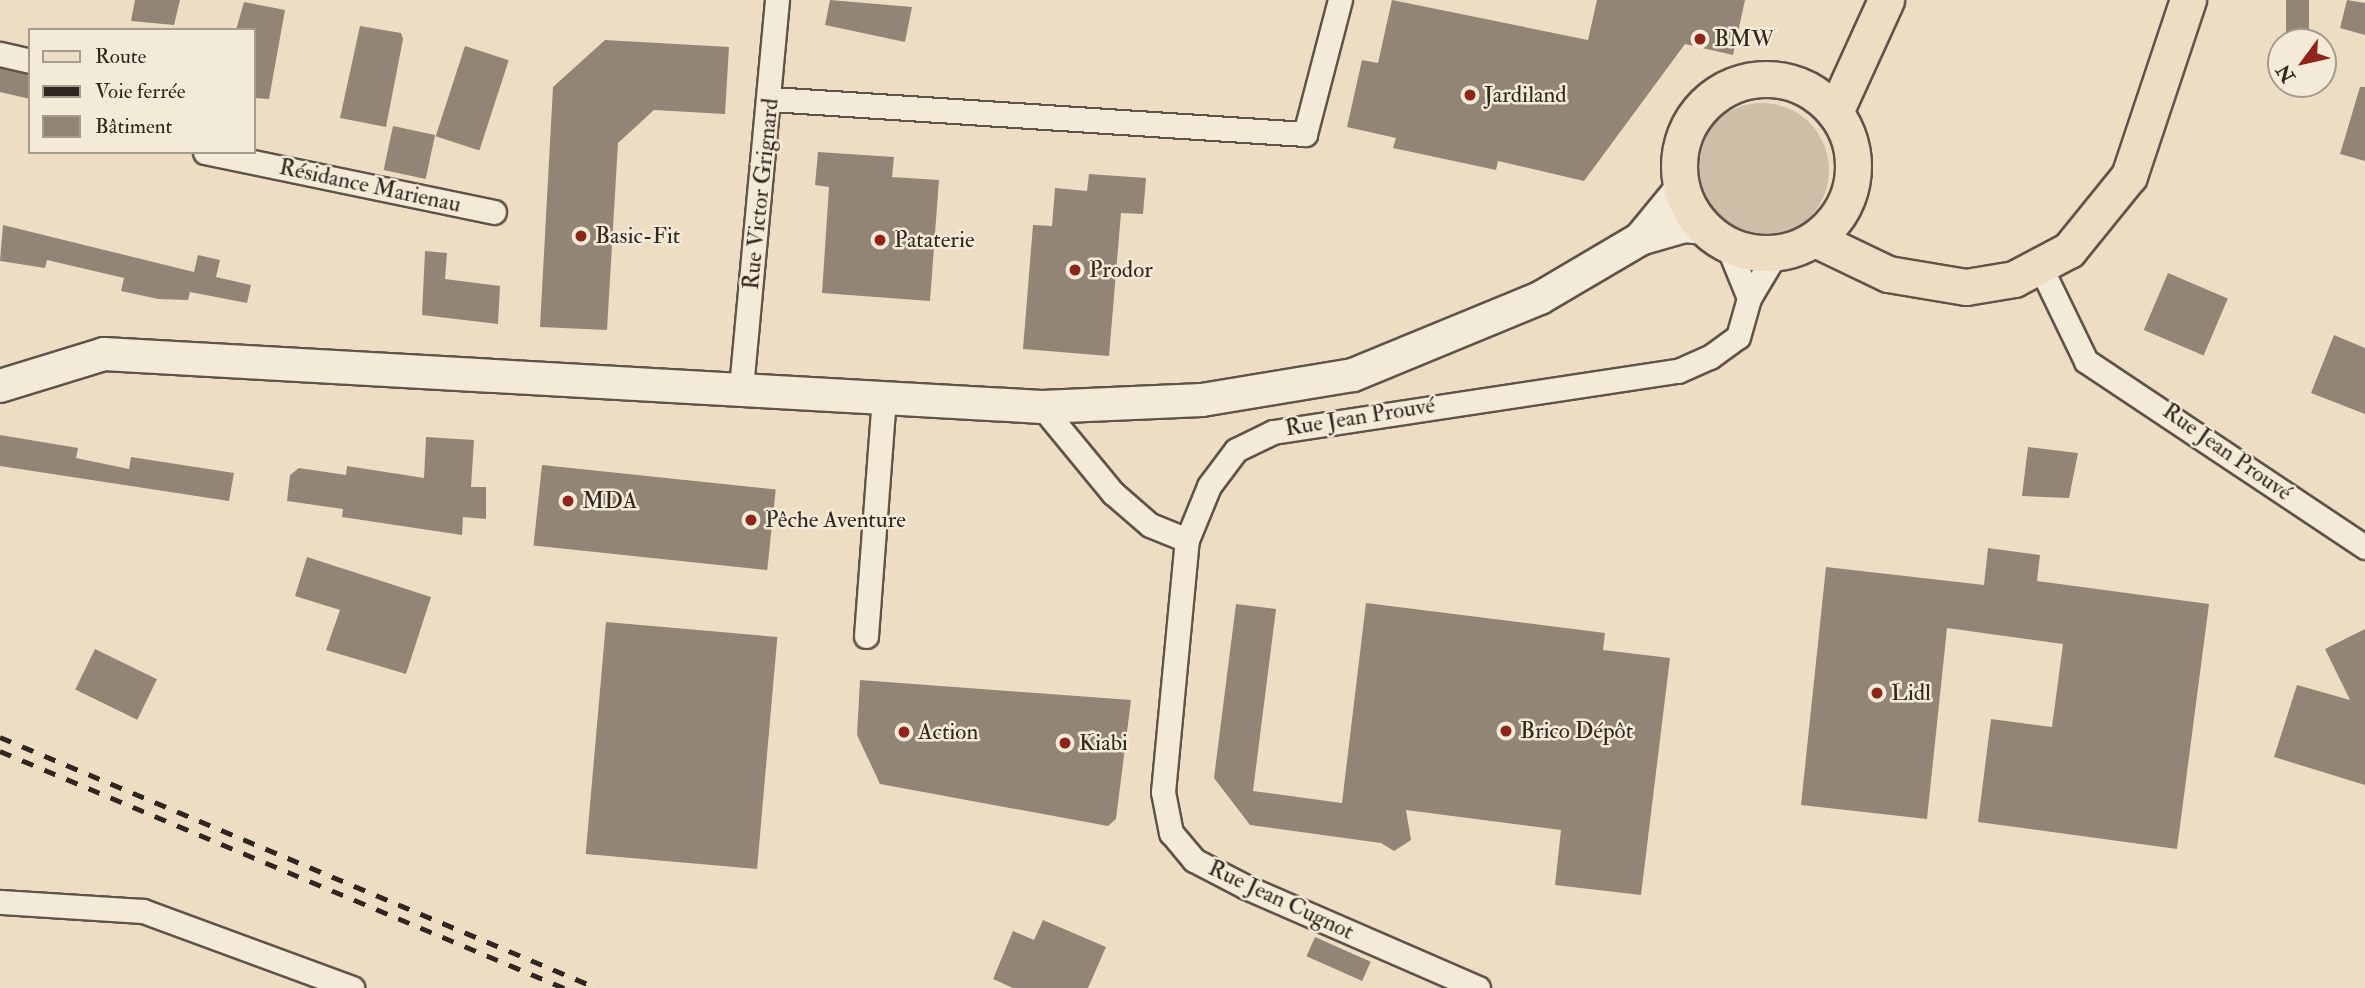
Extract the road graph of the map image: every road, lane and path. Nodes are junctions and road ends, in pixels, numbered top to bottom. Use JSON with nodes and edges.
{"nodes":[{"id":1,"x":777,"y":0,"type":"edge"},
{"id":2,"x":1340,"y":0,"type":"edge"},
{"id":3,"x":1886,"y":0,"type":"edge"},
{"id":4,"x":2188,"y":0,"type":"edge"},
{"id":5,"x":1869,"y":36,"type":"junction"},
{"id":6,"x":0,"y":54,"type":"edge"},
{"id":7,"x":28,"y":61,"type":"edge"},
{"id":8,"x":1801,"y":86,"type":"junction"},
{"id":9,"x":771,"y":99,"type":"junction"},
{"id":10,"x":1835,"y":112,"type":"junction"},
{"id":11,"x":215,"y":154,"type":"edge"},
{"id":12,"x":1682,"y":188,"type":"junction"},
{"id":13,"x":1844,"y":205,"type":"junction"},
{"id":14,"x":494,"y":212,"type":"dead end"},
{"id":15,"x":1716,"y":236,"type":"junction"},
{"id":16,"x":1815,"y":239,"type":"junction"},
{"id":17,"x":1640,"y":240,"type":"junction"},
{"id":18,"x":1776,"y":253,"type":"junction"},
{"id":19,"x":1870,"y":261,"type":"junction"},
{"id":20,"x":2041,"y":268,"type":"junction"},
{"id":21,"x":1749,"y":298,"type":"junction"},
{"id":22,"x":0,"y":386,"type":"edge"},
{"id":23,"x":741,"y":388,"type":"junction"},
{"id":24,"x":884,"y":397,"type":"junction"},
{"id":25,"x":1042,"y":407,"type":"junction"},
{"id":26,"x":1187,"y":540,"type":"junction"},
{"id":27,"x":2365,"y":547,"type":"edge"},
{"id":28,"x":866,"y":636,"type":"dead end"},
{"id":29,"x":0,"y":902,"type":"edge"},
{"id":30,"x":352,"y":988,"type":"edge"},
{"id":31,"x":1478,"y":988,"type":"edge"}],
"edges":[{"from":1,"to":9,"type":"street","name":"Rue Victor Grignard"},
{"from":2,"to":9,"type":"street"},
{"from":3,"to":5,"type":"main road"},
{"from":4,"to":20,"type":"main road"},
{"from":5,"to":8,"type":"main road"},
{"from":5,"to":10,"type":"main road"},
{"from":6,"to":7,"type":"street"},
{"from":8,"to":10,"type":"main road"},
{"from":8,"to":12,"type":"main road"},
{"from":9,"to":23,"type":"street","name":"Rue Victor Grignard"},
{"from":10,"to":13,"type":"main road"},
{"from":11,"to":14,"type":"street","name":"Résidance Marienau"},
{"from":12,"to":15,"type":"main road"},
{"from":12,"to":17,"type":"main road"},
{"from":13,"to":16,"type":"main road"},
{"from":13,"to":19,"type":"main road"},
{"from":15,"to":17,"type":"main road"},
{"from":15,"to":18,"type":"main road"},
{"from":15,"to":21,"type":"street"},
{"from":16,"to":18,"type":"main road"},
{"from":16,"to":19,"type":"main road"},
{"from":17,"to":25,"type":"main road"},
{"from":18,"to":21,"type":"street"},
{"from":19,"to":20,"type":"main road"},
{"from":20,"to":27,"type":"street","name":"Rue Jean Prouvé"},
{"from":21,"to":26,"type":"street","name":"Rue Jean Prouvé"},
{"from":22,"to":23,"type":"main road"},
{"from":23,"to":24,"type":"main road"},
{"from":24,"to":25,"type":"main road"},
{"from":24,"to":28,"type":"street"},
{"from":25,"to":26,"type":"street"},
{"from":26,"to":31,"type":"street","name":"Rue Jean Cugnot"},
{"from":29,"to":30,"type":"street"}]}
